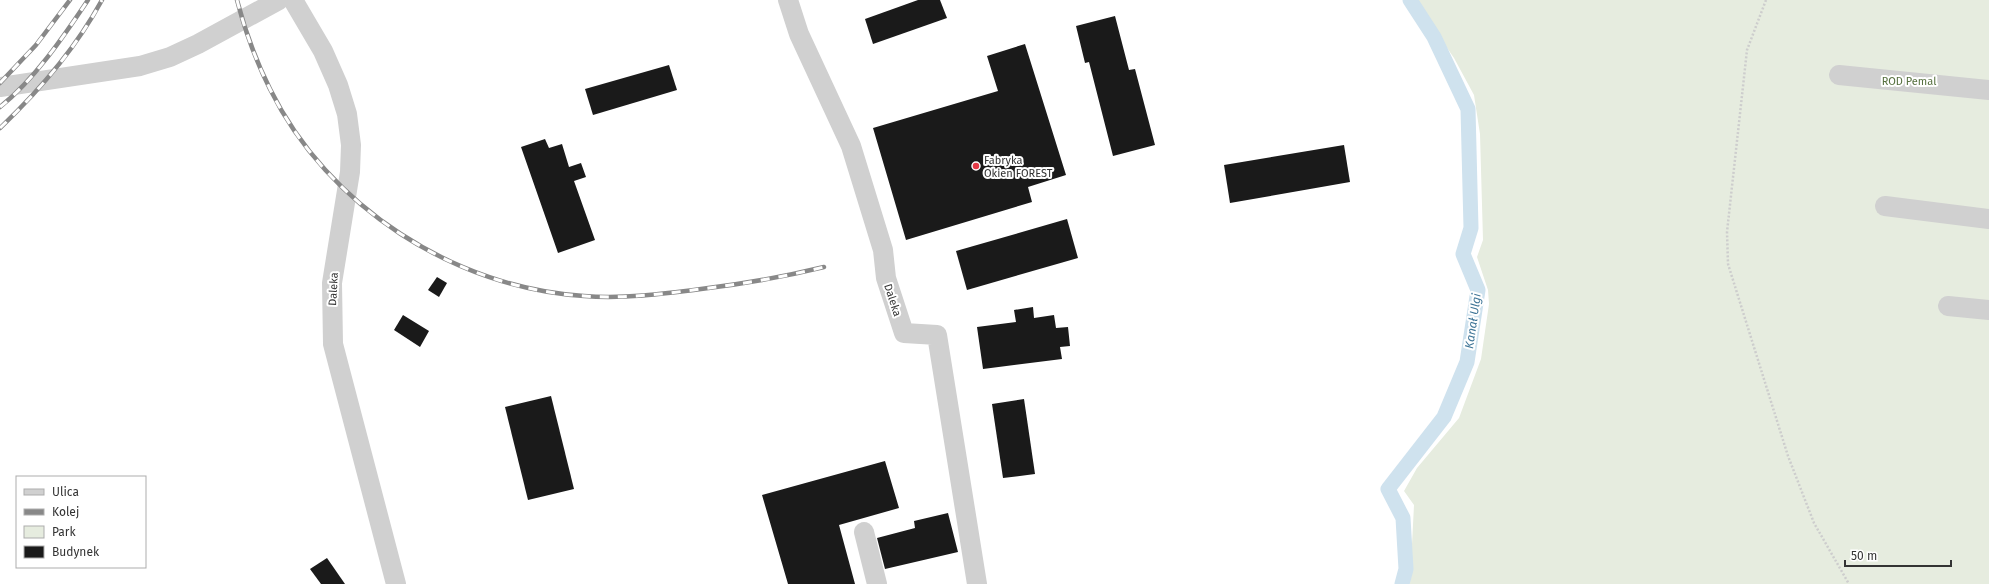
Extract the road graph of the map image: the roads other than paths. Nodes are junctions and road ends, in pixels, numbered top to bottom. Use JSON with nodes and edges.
{"nodes":[{"id":1,"x":279,"y":0,"type":"edge"},
{"id":2,"x":293,"y":0,"type":"edge"},
{"id":3,"x":788,"y":0,"type":"edge"},
{"id":4,"x":1839,"y":75,"type":"dead end"},
{"id":5,"x":0,"y":87,"type":"edge"},
{"id":6,"x":1989,"y":90,"type":"edge"},
{"id":7,"x":1885,"y":206,"type":"dead end"},
{"id":8,"x":1989,"y":219,"type":"edge"},
{"id":9,"x":1948,"y":306,"type":"dead end"},
{"id":10,"x":1989,"y":310,"type":"edge"},
{"id":11,"x":864,"y":532,"type":"dead end"},
{"id":12,"x":396,"y":584,"type":"edge"},
{"id":13,"x":877,"y":584,"type":"edge"},
{"id":14,"x":977,"y":584,"type":"edge"}],
"edges":[{"from":1,"to":5,"type":"street"},
{"from":2,"to":12,"type":"street","name":"Daleka"},
{"from":3,"to":14,"type":"street","name":"Daleka"},
{"from":4,"to":6,"type":"street"},
{"from":7,"to":8,"type":"street"},
{"from":9,"to":10,"type":"street"},
{"from":11,"to":13,"type":"street"}]}
